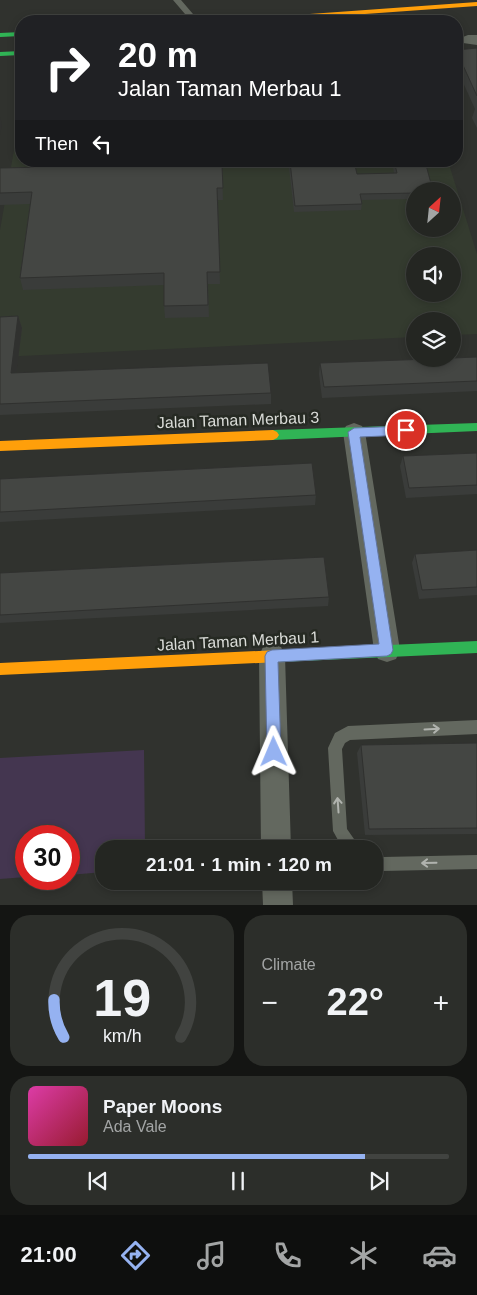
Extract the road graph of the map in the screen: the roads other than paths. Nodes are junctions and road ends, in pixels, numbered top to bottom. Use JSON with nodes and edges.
{"nodes":[{"id":1,"x":177,"y":0,"type":"edge"},
{"id":2,"x":477,"y":4,"type":"edge"},
{"id":3,"x":190,"y":15,"type":"edge"},
{"id":4,"x":323,"y":15,"type":"edge"},
{"id":5,"x":15,"y":34,"type":"edge"},
{"id":6,"x":0,"y":35,"type":"edge"},
{"id":7,"x":15,"y":53,"type":"edge"},
{"id":8,"x":0,"y":54,"type":"edge"},
{"id":9,"x":477,"y":427,"type":"edge"},
{"id":10,"x":354,"y":432,"type":"junction"},
{"id":11,"x":0,"y":446,"type":"edge"},
{"id":12,"x":477,"y":647,"type":"edge"},
{"id":13,"x":387,"y":650,"type":"junction"},
{"id":14,"x":272,"y":656,"type":"junction"},
{"id":15,"x":0,"y":669,"type":"edge"},
{"id":16,"x":477,"y":727,"type":"edge"},
{"id":17,"x":276,"y":840,"type":"edge"},
{"id":18,"x":346,"y":840,"type":"edge"},
{"id":19,"x":477,"y":862,"type":"edge"},
{"id":20,"x":383,"y":864,"type":"edge"},
{"id":21,"x":277,"y":890,"type":"edge"},
{"id":22,"x":278,"y":905,"type":"edge"}],
"edges":[{"from":1,"to":3,"type":"lane"},
{"from":2,"to":4,"type":"street"},
{"from":5,"to":6,"type":"street"},
{"from":7,"to":8,"type":"street"},
{"from":9,"to":10,"type":"street","name":"Jalan Taman Merbau 3"},
{"from":10,"to":11,"type":"street","name":"Jalan Taman Merbau 3"},
{"from":10,"to":13,"type":"street"},
{"from":12,"to":13,"type":"street","name":"Jalan Taman Merbau 1"},
{"from":13,"to":14,"type":"street","name":"Jalan Taman Merbau 1"},
{"from":14,"to":15,"type":"street","name":"Jalan Taman Merbau 1"},
{"from":14,"to":17,"type":"street"},
{"from":18,"to":16,"type":"lane","one_way":true},
{"from":19,"to":20,"type":"lane","one_way":true},
{"from":21,"to":22,"type":"street"}]}
